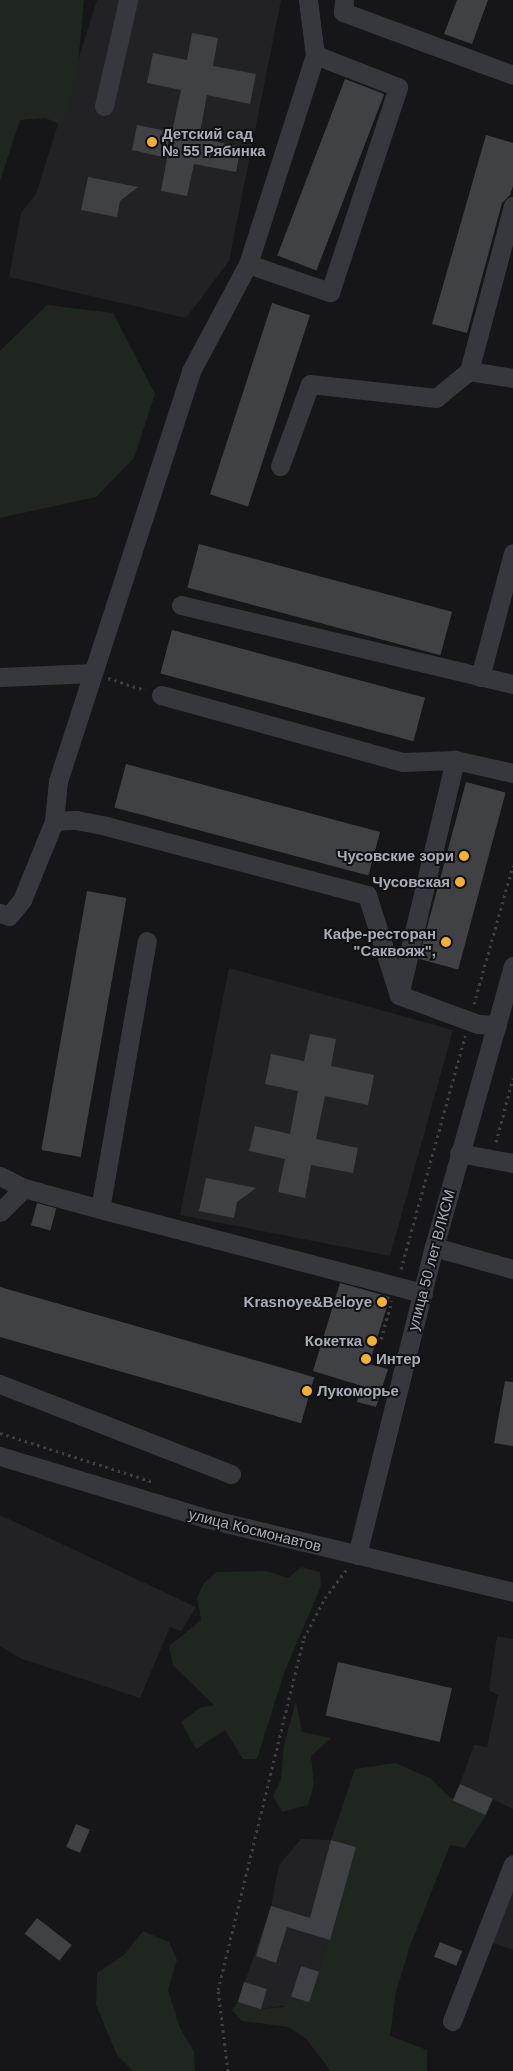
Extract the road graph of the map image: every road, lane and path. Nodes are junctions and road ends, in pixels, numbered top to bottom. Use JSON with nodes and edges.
{"nodes":[{"id":1,"x":128,"y":0,"type":"edge"},
{"id":2,"x":308,"y":0,"type":"edge"},
{"id":3,"x":344,"y":0,"type":"edge"},
{"id":4,"x":315,"y":55,"type":"junction"},
{"id":5,"x":513,"y":75,"type":"edge"},
{"id":6,"x":104,"y":106,"type":"dead end"},
{"id":7,"x":513,"y":206,"type":"edge"},
{"id":8,"x":248,"y":264,"type":"junction"},
{"id":9,"x":469,"y":371,"type":"junction"},
{"id":10,"x":513,"y":378,"type":"edge"},
{"id":11,"x":280,"y":466,"type":"dead end"},
{"id":12,"x":513,"y":553,"type":"edge"},
{"id":13,"x":181,"y":605,"type":"dead end"},
{"id":14,"x":93,"y":673,"type":"junction"},
{"id":15,"x":0,"y":677,"type":"edge"},
{"id":16,"x":480,"y":677,"type":"junction"},
{"id":17,"x":513,"y":684,"type":"edge"},
{"id":18,"x":161,"y":696,"type":"joint"},
{"id":19,"x":454,"y":760,"type":"junction"},
{"id":20,"x":513,"y":773,"type":"edge"},
{"id":21,"x":54,"y":821,"type":"junction"},
{"id":22,"x":513,"y":865,"type":"edge"},
{"id":23,"x":0,"y":913,"type":"edge"},
{"id":24,"x":146,"y":941,"type":"dead end"},
{"id":25,"x":513,"y":966,"type":"edge"},
{"id":26,"x":399,"y":995,"type":"junction"},
{"id":27,"x":470,"y":1021,"type":"junction"},
{"id":28,"x":497,"y":1025,"type":"junction"},
{"id":29,"x":513,"y":1078,"type":"edge"},
{"id":30,"x":460,"y":1153,"type":"junction"},
{"id":31,"x":492,"y":1160,"type":"junction"},
{"id":32,"x":513,"y":1163,"type":"edge"},
{"id":33,"x":0,"y":1176,"type":"edge"},
{"id":34,"x":24,"y":1188,"type":"junction"},
{"id":35,"x":100,"y":1209,"type":"junction"},
{"id":36,"x":0,"y":1212,"type":"edge"},
{"id":37,"x":434,"y":1246,"type":"junction"},
{"id":38,"x":513,"y":1269,"type":"edge"},
{"id":39,"x":396,"y":1286,"type":"junction"},
{"id":40,"x":423,"y":1293,"type":"junction"},
{"id":41,"x":381,"y":1339,"type":"dead end"},
{"id":42,"x":0,"y":1384,"type":"edge"},
{"id":43,"x":0,"y":1433,"type":"edge"},
{"id":44,"x":0,"y":1456,"type":"edge"},
{"id":45,"x":231,"y":1474,"type":"dead end"},
{"id":46,"x":157,"y":1482,"type":"dead end"},
{"id":47,"x":357,"y":1555,"type":"junction"},
{"id":48,"x":513,"y":1592,"type":"edge"},
{"id":49,"x":513,"y":1864,"type":"edge"},
{"id":50,"x":452,"y":2021,"type":"dead end"},
{"id":51,"x":228,"y":2071,"type":"edge"}],
"edges":[{"from":1,"to":6,"type":"street"},
{"from":2,"to":4,"type":"street"},
{"from":3,"to":5,"type":"street"},
{"from":4,"to":8,"type":"street"},
{"from":4,"to":8,"type":"street"},
{"from":7,"to":9,"type":"street"},
{"from":8,"to":14,"type":"street"},
{"from":9,"to":10,"type":"street"},
{"from":9,"to":11,"type":"street"},
{"from":12,"to":16,"type":"street"},
{"from":13,"to":16,"type":"street"},
{"from":14,"to":15,"type":"street"},
{"from":14,"to":18,"type":"path"},
{"from":14,"to":21,"type":"street"},
{"from":16,"to":17,"type":"street"},
{"from":18,"to":19,"type":"street"},
{"from":19,"to":20,"type":"street"},
{"from":19,"to":26,"type":"street"},
{"from":21,"to":23,"type":"street"},
{"from":21,"to":26,"type":"street"},
{"from":22,"to":27,"type":"path"},
{"from":24,"to":35,"type":"street"},
{"from":25,"to":28,"type":"street","name":"улица 50 лет ВЛКСМ"},
{"from":26,"to":27,"type":"street"},
{"from":27,"to":28,"type":"street"},
{"from":27,"to":39,"type":"path"},
{"from":28,"to":30,"type":"street","name":"улица 50 лет ВЛКСМ"},
{"from":29,"to":31,"type":"path"},
{"from":30,"to":31,"type":"street"},
{"from":30,"to":37,"type":"street","name":"улица 50 лет ВЛКСМ"},
{"from":31,"to":32,"type":"street"},
{"from":33,"to":34,"type":"street"},
{"from":34,"to":35,"type":"street"},
{"from":34,"to":36,"type":"street"},
{"from":35,"to":39,"type":"street"},
{"from":37,"to":38,"type":"street"},
{"from":37,"to":40,"type":"street","name":"улица 50 лет ВЛКСМ"},
{"from":39,"to":40,"type":"street"},
{"from":39,"to":41,"type":"path"},
{"from":40,"to":47,"type":"street","name":"улица 50 лет ВЛКСМ"},
{"from":42,"to":45,"type":"street"},
{"from":43,"to":46,"type":"path"},
{"from":44,"to":47,"type":"street","name":"улица Космонавтов"},
{"from":47,"to":48,"type":"street","name":"улица Космонавтов"},
{"from":47,"to":51,"type":"path"},
{"from":49,"to":50,"type":"street"}]}
